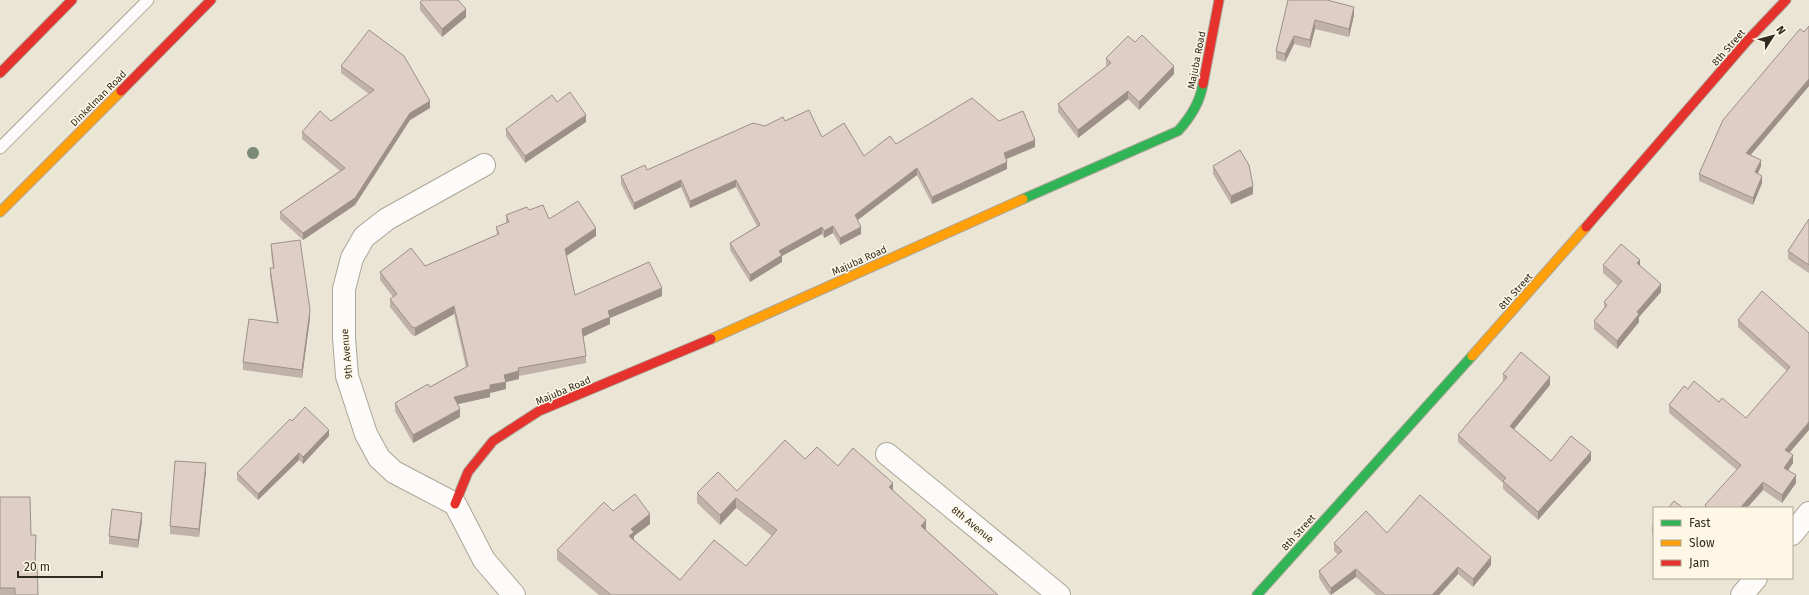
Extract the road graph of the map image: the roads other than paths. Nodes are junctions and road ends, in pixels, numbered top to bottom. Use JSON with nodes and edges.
{"nodes":[{"id":1,"x":72,"y":0,"type":"edge"},
{"id":2,"x":148,"y":0,"type":"edge"},
{"id":3,"x":211,"y":0,"type":"edge"},
{"id":4,"x":1219,"y":0,"type":"edge"},
{"id":5,"x":1786,"y":0,"type":"edge"},
{"id":6,"x":0,"y":73,"type":"edge"},
{"id":7,"x":0,"y":148,"type":"edge"},
{"id":8,"x":484,"y":166,"type":"dead end"},
{"id":9,"x":0,"y":212,"type":"edge"},
{"id":10,"x":887,"y":454,"type":"dead end"},
{"id":11,"x":455,"y":504,"type":"junction"},
{"id":12,"x":1809,"y":513,"type":"edge"},
{"id":13,"x":1793,"y":533,"type":"edge"},
{"id":14,"x":1755,"y":579,"type":"edge"},
{"id":15,"x":514,"y":595,"type":"edge"},
{"id":16,"x":1059,"y":595,"type":"edge"},
{"id":17,"x":1257,"y":595,"type":"edge"},
{"id":18,"x":1742,"y":595,"type":"edge"}],
"edges":[{"from":1,"to":6,"type":"street"},
{"from":2,"to":7,"type":"lane"},
{"from":3,"to":9,"type":"street","name":"Dinkelman Road"},
{"from":4,"to":11,"type":"street","name":"Majuba Road"},
{"from":5,"to":17,"type":"street","name":"8th Street"},
{"from":8,"to":11,"type":"street","name":"9th Avenue"},
{"from":10,"to":16,"type":"street","name":"8th Avenue"},
{"from":11,"to":15,"type":"street"},
{"from":12,"to":13,"type":"street"},
{"from":14,"to":18,"type":"street"}]}
